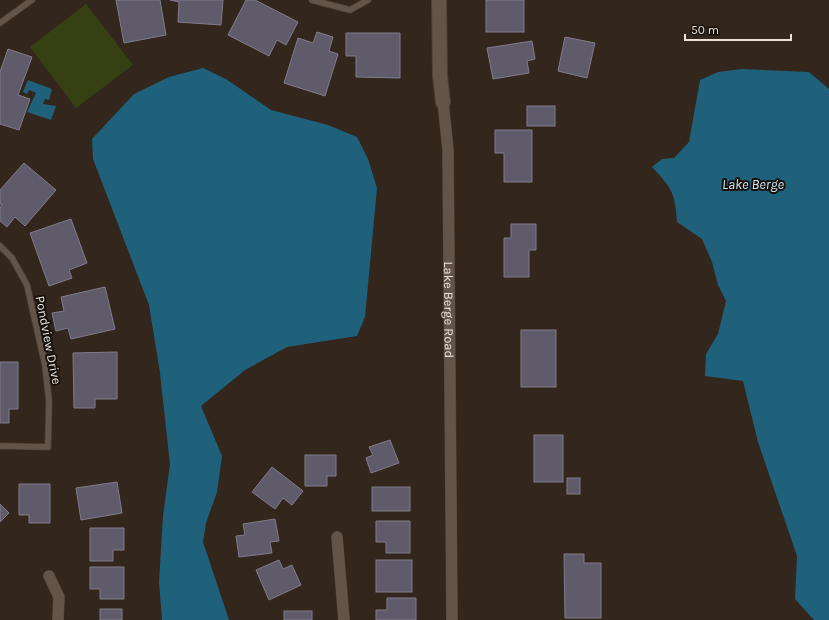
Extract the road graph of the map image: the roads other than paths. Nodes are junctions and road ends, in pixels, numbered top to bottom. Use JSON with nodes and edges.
{"nodes":[{"id":1,"x":32,"y":0,"type":"edge"},
{"id":2,"x":312,"y":0,"type":"edge"},
{"id":3,"x":368,"y":0,"type":"edge"},
{"id":4,"x":439,"y":0,"type":"edge"},
{"id":5,"x":0,"y":23,"type":"edge"},
{"id":6,"x":443,"y":102,"type":"joint"},
{"id":7,"x":0,"y":246,"type":"edge"},
{"id":8,"x":0,"y":446,"type":"edge"},
{"id":9,"x":337,"y":537,"type":"dead end"},
{"id":10,"x":49,"y":576,"type":"dead end"},
{"id":11,"x":58,"y":620,"type":"edge"},
{"id":12,"x":344,"y":620,"type":"edge"},
{"id":13,"x":452,"y":620,"type":"edge"}],
"edges":[{"from":1,"to":5,"type":"lane"},
{"from":2,"to":3,"type":"lane"},
{"from":4,"to":6,"type":"street","name":"Lake Berge Road"},
{"from":6,"to":13,"type":"street","name":"Lake Berge Road"},
{"from":7,"to":8,"type":"lane","name":"Pondview Drive"},
{"from":9,"to":12,"type":"street"},
{"from":10,"to":11,"type":"street"}]}
